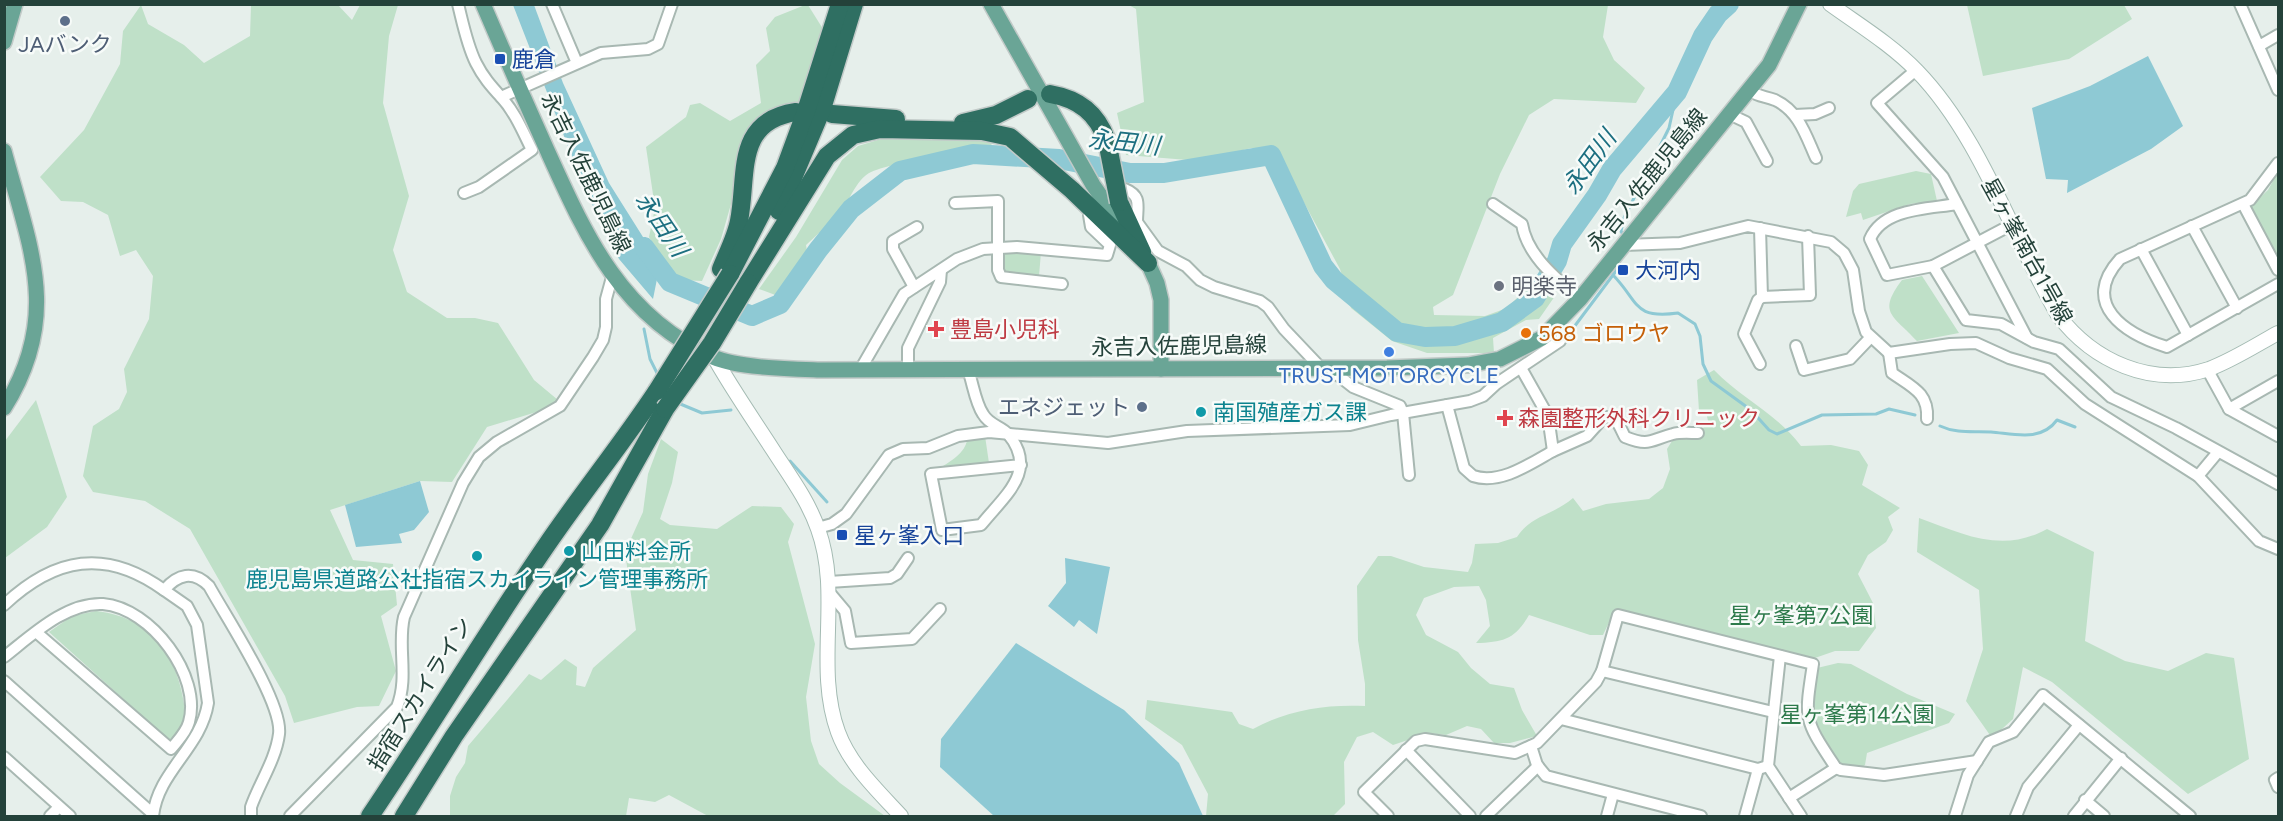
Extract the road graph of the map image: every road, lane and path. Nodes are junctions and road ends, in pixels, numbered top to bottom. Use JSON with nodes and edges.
{"nodes":[{"id":1,"x":15,"y":4,"type":"edge"},
{"id":2,"x":458,"y":4,"type":"edge"},
{"id":3,"x":483,"y":4,"type":"edge"},
{"id":4,"x":552,"y":4,"type":"edge"},
{"id":5,"x":672,"y":4,"type":"edge"},
{"id":6,"x":840,"y":4,"type":"edge"},
{"id":7,"x":854,"y":4,"type":"edge"},
{"id":8,"x":991,"y":4,"type":"edge"},
{"id":9,"x":1799,"y":4,"type":"edge"},
{"id":10,"x":1830,"y":4,"type":"edge"},
{"id":11,"x":2240,"y":4,"type":"edge"},
{"id":12,"x":2278,"y":36,"type":"edge"},
{"id":13,"x":4,"y":42,"type":"edge"},
{"id":14,"x":2259,"y":46,"type":"junction"},
{"id":15,"x":577,"y":63,"type":"junction"},
{"id":16,"x":1916,"y":70,"type":"junction"},
{"id":17,"x":524,"y":86,"type":"junction"},
{"id":18,"x":1749,"y":90,"type":"junction"},
{"id":19,"x":2278,"y":90,"type":"edge"},
{"id":20,"x":1050,"y":94,"type":"dead end"},
{"id":21,"x":501,"y":97,"type":"junction"},
{"id":22,"x":1028,"y":99,"type":"dead end"},
{"id":23,"x":1829,"y":108,"type":"dead end"},
{"id":24,"x":796,"y":112,"type":"dead end"},
{"id":25,"x":832,"y":114,"type":"dead end"},
{"id":26,"x":1729,"y":114,"type":"junction"},
{"id":27,"x":1795,"y":115,"type":"junction"},
{"id":28,"x":1816,"y":158,"type":"dead end"},
{"id":29,"x":1767,"y":160,"type":"dead end"},
{"id":30,"x":6,"y":163,"type":"edge"},
{"id":31,"x":2278,"y":163,"type":"edge"},
{"id":32,"x":465,"y":194,"type":"dead end"},
{"id":33,"x":1122,"y":195,"type":"junction"},
{"id":34,"x":955,"y":203,"type":"dead end"},
{"id":35,"x":1493,"y":204,"type":"dead end"},
{"id":36,"x":1957,"y":204,"type":"junction"},
{"id":37,"x":2243,"y":204,"type":"junction"},
{"id":38,"x":1089,"y":215,"type":"dead end"},
{"id":39,"x":2011,"y":225,"type":"junction"},
{"id":40,"x":2192,"y":226,"type":"junction"},
{"id":41,"x":917,"y":227,"type":"dead end"},
{"id":42,"x":1760,"y":228,"type":"junction"},
{"id":43,"x":1808,"y":236,"type":"junction"},
{"id":44,"x":1977,"y":242,"type":"junction"},
{"id":45,"x":1624,"y":245,"type":"junction"},
{"id":46,"x":998,"y":248,"type":"junction"},
{"id":47,"x":2140,"y":249,"type":"junction"},
{"id":48,"x":1148,"y":263,"type":"junction"},
{"id":49,"x":1933,"y":266,"type":"junction"},
{"id":50,"x":941,"y":270,"type":"junction"},
{"id":51,"x":2278,"y":270,"type":"edge"},
{"id":52,"x":735,"y":276,"type":"junction"},
{"id":53,"x":612,"y":277,"type":"junction"},
{"id":54,"x":1062,"y":284,"type":"dead end"},
{"id":55,"x":2278,"y":285,"type":"edge"},
{"id":56,"x":914,"y":286,"type":"junction"},
{"id":57,"x":1762,"y":297,"type":"junction"},
{"id":58,"x":1580,"y":299,"type":"junction"},
{"id":59,"x":2236,"y":308,"type":"junction"},
{"id":60,"x":1558,"y":323,"type":"junction"},
{"id":61,"x":2278,"y":333,"type":"edge"},
{"id":62,"x":2188,"y":335,"type":"junction"},
{"id":63,"x":1870,"y":338,"type":"junction"},
{"id":64,"x":2027,"y":338,"type":"junction"},
{"id":65,"x":1796,"y":346,"type":"dead end"},
{"id":66,"x":1889,"y":353,"type":"junction"},
{"id":67,"x":714,"y":357,"type":"junction"},
{"id":68,"x":1760,"y":364,"type":"dead end"},
{"id":69,"x":1320,"y":367,"type":"junction"},
{"id":70,"x":1521,"y":368,"type":"junction"},
{"id":71,"x":1161,"y":369,"type":"junction"},
{"id":72,"x":2207,"y":369,"type":"junction"},
{"id":73,"x":860,"y":370,"type":"junction"},
{"id":74,"x":908,"y":370,"type":"junction"},
{"id":75,"x":968,"y":370,"type":"junction"},
{"id":76,"x":2278,"y":381,"type":"edge"},
{"id":77,"x":1448,"y":405,"type":"junction"},
{"id":78,"x":4,"y":408,"type":"edge"},
{"id":79,"x":2229,"y":409,"type":"junction"},
{"id":80,"x":1403,"y":413,"type":"junction"},
{"id":81,"x":1927,"y":419,"type":"dead end"},
{"id":82,"x":1006,"y":432,"type":"junction"},
{"id":83,"x":1698,"y":433,"type":"dead end"},
{"id":84,"x":2278,"y":436,"type":"edge"},
{"id":85,"x":634,"y":443,"type":"junction"},
{"id":86,"x":1552,"y":451,"type":"junction"},
{"id":87,"x":2217,"y":452,"type":"junction"},
{"id":88,"x":1021,"y":465,"type":"junction"},
{"id":89,"x":1409,"y":475,"type":"dead end"},
{"id":90,"x":2198,"y":476,"type":"junction"},
{"id":91,"x":2278,"y":484,"type":"edge"},
{"id":92,"x":818,"y":528,"type":"junction"},
{"id":93,"x":2278,"y":549,"type":"edge"},
{"id":94,"x":908,"y":558,"type":"dead end"},
{"id":95,"x":829,"y":587,"type":"junction"},
{"id":96,"x":164,"y":590,"type":"junction"},
{"id":97,"x":4,"y":606,"type":"edge"},
{"id":98,"x":940,"y":609,"type":"dead end"},
{"id":99,"x":36,"y":632,"type":"junction"},
{"id":100,"x":1780,"y":656,"type":"junction"},
{"id":101,"x":4,"y":657,"type":"edge"},
{"id":102,"x":1602,"y":671,"type":"junction"},
{"id":103,"x":4,"y":681,"type":"edge"},
{"id":104,"x":1773,"y":712,"type":"junction"},
{"id":105,"x":1561,"y":719,"type":"junction"},
{"id":106,"x":2079,"y":725,"type":"junction"},
{"id":107,"x":1532,"y":746,"type":"junction"},
{"id":108,"x":1406,"y":750,"type":"junction"},
{"id":109,"x":4,"y":757,"type":"edge"},
{"id":110,"x":2121,"y":758,"type":"junction"},
{"id":111,"x":1977,"y":761,"type":"junction"},
{"id":112,"x":1538,"y":766,"type":"junction"},
{"id":113,"x":1763,"y":768,"type":"junction"},
{"id":114,"x":1836,"y":768,"type":"junction"},
{"id":115,"x":2278,"y":778,"type":"edge"},
{"id":116,"x":2278,"y":787,"type":"edge"},
{"id":117,"x":1613,"y":794,"type":"junction"},
{"id":118,"x":1789,"y":798,"type":"junction"},
{"id":119,"x":2085,"y":800,"type":"junction"},
{"id":120,"x":59,"y":807,"type":"junction"},
{"id":121,"x":153,"y":815,"type":"edge"},
{"id":122,"x":50,"y":816,"type":"edge"},
{"id":123,"x":70,"y":816,"type":"edge"},
{"id":124,"x":251,"y":816,"type":"edge"},
{"id":125,"x":290,"y":816,"type":"edge"},
{"id":126,"x":370,"y":816,"type":"edge"},
{"id":127,"x":404,"y":816,"type":"edge"},
{"id":128,"x":901,"y":816,"type":"edge"},
{"id":129,"x":1388,"y":816,"type":"edge"},
{"id":130,"x":1470,"y":816,"type":"edge"},
{"id":131,"x":1486,"y":816,"type":"edge"},
{"id":132,"x":1607,"y":816,"type":"edge"},
{"id":133,"x":1701,"y":816,"type":"edge"},
{"id":134,"x":1745,"y":816,"type":"edge"},
{"id":135,"x":1801,"y":816,"type":"edge"},
{"id":136,"x":1955,"y":816,"type":"edge"},
{"id":137,"x":2016,"y":816,"type":"edge"},
{"id":138,"x":2074,"y":816,"type":"edge"},
{"id":139,"x":2104,"y":816,"type":"edge"},
{"id":140,"x":2190,"y":816,"type":"edge"}],
"edges":[{"from":1,"to":13,"type":"main road"},
{"from":2,"to":21,"type":"street"},
{"from":3,"to":17,"type":"main road","name":"永吉入佐鹿児島線"},
{"from":4,"to":15,"type":"street"},
{"from":5,"to":15,"type":"street"},
{"from":6,"to":52,"type":"highway"},
{"from":7,"to":52,"type":"highway"},
{"from":8,"to":48,"type":"main road"},
{"from":9,"to":18,"type":"main road","name":"永吉入佐鹿児島線"},
{"from":10,"to":16,"type":"street","name":"星ヶ峯南台1号線"},
{"from":11,"to":14,"type":"street"},
{"from":12,"to":14,"type":"street"},
{"from":14,"to":19,"type":"street"},
{"from":15,"to":17,"type":"street"},
{"from":16,"to":36,"type":"street"},
{"from":16,"to":39,"type":"street","name":"星ヶ峯南台1号線"},
{"from":17,"to":21,"type":"street"},
{"from":17,"to":53,"type":"main road","name":"永吉入佐鹿児島線"},
{"from":18,"to":26,"type":"main road","name":"永吉入佐鹿児島線"},
{"from":18,"to":27,"type":"street"},
{"from":20,"to":33,"type":"highway","bridge":true},
{"from":21,"to":32,"type":"street"},
{"from":22,"to":25,"type":"highway"},
{"from":23,"to":27,"type":"street"},
{"from":24,"to":52,"type":"highway"},
{"from":26,"to":29,"type":"street"},
{"from":26,"to":45,"type":"main road","name":"永吉入佐鹿児島線"},
{"from":27,"to":28,"type":"street"},
{"from":30,"to":78,"type":"main road"},
{"from":31,"to":37,"type":"street"},
{"from":33,"to":48,"type":"highway"},
{"from":33,"to":69,"type":"street"},
{"from":34,"to":46,"type":"street"},
{"from":35,"to":58,"type":"street"},
{"from":36,"to":44,"type":"street"},
{"from":36,"to":49,"type":"street"},
{"from":37,"to":40,"type":"street"},
{"from":37,"to":51,"type":"street"},
{"from":38,"to":46,"type":"street"},
{"from":39,"to":44,"type":"street"},
{"from":39,"to":72,"type":"street","name":"星ヶ峯南台1号線"},
{"from":40,"to":47,"type":"street"},
{"from":40,"to":59,"type":"street"},
{"from":41,"to":56,"type":"street"},
{"from":42,"to":43,"type":"street"},
{"from":42,"to":45,"type":"street"},
{"from":42,"to":57,"type":"street"},
{"from":43,"to":57,"type":"street"},
{"from":43,"to":63,"type":"street"},
{"from":44,"to":49,"type":"street"},
{"from":44,"to":64,"type":"street"},
{"from":45,"to":58,"type":"main road","name":"永吉入佐鹿児島線"},
{"from":46,"to":50,"type":"street"},
{"from":46,"to":54,"type":"street"},
{"from":47,"to":62,"type":"street"},
{"from":47,"to":62,"type":"street"},
{"from":48,"to":52,"type":"highway"},
{"from":48,"to":71,"type":"main road"},
{"from":49,"to":64,"type":"street"},
{"from":50,"to":56,"type":"street"},
{"from":50,"to":74,"type":"street"},
{"from":52,"to":85,"type":"highway","name":"指宿スカイライン","bridge":true},
{"from":52,"to":85,"type":"highway","name":"指宿スカイライン","bridge":true},
{"from":53,"to":67,"type":"main road","name":"永吉入佐鹿児島線"},
{"from":53,"to":125,"type":"street"},
{"from":55,"to":59,"type":"street"},
{"from":56,"to":73,"type":"street"},
{"from":57,"to":68,"type":"street"},
{"from":58,"to":60,"type":"main road","name":"永吉入佐鹿児島線"},
{"from":59,"to":62,"type":"street"},
{"from":60,"to":69,"type":"main road","name":"永吉入佐鹿児島線"},
{"from":60,"to":70,"type":"street"},
{"from":61,"to":72,"type":"street","name":"星ヶ峯南台1号線"},
{"from":63,"to":65,"type":"street"},
{"from":63,"to":66,"type":"street"},
{"from":64,"to":87,"type":"street"},
{"from":66,"to":81,"type":"street"},
{"from":66,"to":90,"type":"street"},
{"from":67,"to":73,"type":"main road","name":"永吉入佐鹿児島線"},
{"from":67,"to":92,"type":"street"},
{"from":69,"to":71,"type":"main road","name":"永吉入佐鹿児島線"},
{"from":69,"to":80,"type":"street"},
{"from":70,"to":77,"type":"street"},
{"from":70,"to":86,"type":"street"},
{"from":71,"to":75,"type":"main road","name":"永吉入佐鹿児島線"},
{"from":72,"to":79,"type":"street"},
{"from":73,"to":74,"type":"main road","name":"永吉入佐鹿児島線"},
{"from":74,"to":75,"type":"main road","name":"永吉入佐鹿児島線"},
{"from":75,"to":82,"type":"street"},
{"from":76,"to":79,"type":"street"},
{"from":77,"to":80,"type":"street"},
{"from":77,"to":86,"type":"street"},
{"from":79,"to":84,"type":"street"},
{"from":80,"to":82,"type":"street"},
{"from":80,"to":89,"type":"street"},
{"from":82,"to":88,"type":"street"},
{"from":82,"to":92,"type":"street"},
{"from":83,"to":86,"type":"street"},
{"from":85,"to":126,"type":"highway","name":"指宿スカイライン"},
{"from":85,"to":127,"type":"highway","name":"指宿スカイライン"},
{"from":87,"to":90,"type":"street"},
{"from":87,"to":91,"type":"street"},
{"from":88,"to":88,"type":"street"},
{"from":90,"to":93,"type":"street"},
{"from":92,"to":95,"type":"street"},
{"from":94,"to":95,"type":"street"},
{"from":95,"to":98,"type":"street"},
{"from":95,"to":128,"type":"street"},
{"from":96,"to":97,"type":"street"},
{"from":96,"to":121,"type":"street"},
{"from":96,"to":124,"type":"street"},
{"from":99,"to":99,"type":"street"},
{"from":99,"to":101,"type":"street"},
{"from":100,"to":102,"type":"street"},
{"from":100,"to":104,"type":"street"},
{"from":100,"to":114,"type":"street"},
{"from":102,"to":104,"type":"street"},
{"from":102,"to":105,"type":"street"},
{"from":103,"to":121,"type":"street"},
{"from":104,"to":113,"type":"street"},
{"from":105,"to":107,"type":"street"},
{"from":105,"to":113,"type":"street"},
{"from":106,"to":110,"type":"street"},
{"from":106,"to":111,"type":"street"},
{"from":106,"to":137,"type":"street"},
{"from":107,"to":108,"type":"street"},
{"from":107,"to":112,"type":"street"},
{"from":108,"to":129,"type":"street"},
{"from":108,"to":130,"type":"street"},
{"from":109,"to":120,"type":"street"},
{"from":110,"to":119,"type":"street"},
{"from":110,"to":140,"type":"street"},
{"from":111,"to":114,"type":"street"},
{"from":111,"to":136,"type":"street"},
{"from":112,"to":117,"type":"street"},
{"from":112,"to":131,"type":"street"},
{"from":113,"to":118,"type":"street"},
{"from":113,"to":134,"type":"street"},
{"from":114,"to":118,"type":"street"},
{"from":115,"to":116,"type":"street"},
{"from":117,"to":132,"type":"street"},
{"from":117,"to":133,"type":"street"},
{"from":118,"to":135,"type":"street"},
{"from":119,"to":138,"type":"street"},
{"from":119,"to":139,"type":"street"},
{"from":120,"to":122,"type":"street"},
{"from":120,"to":123,"type":"street"}]}
